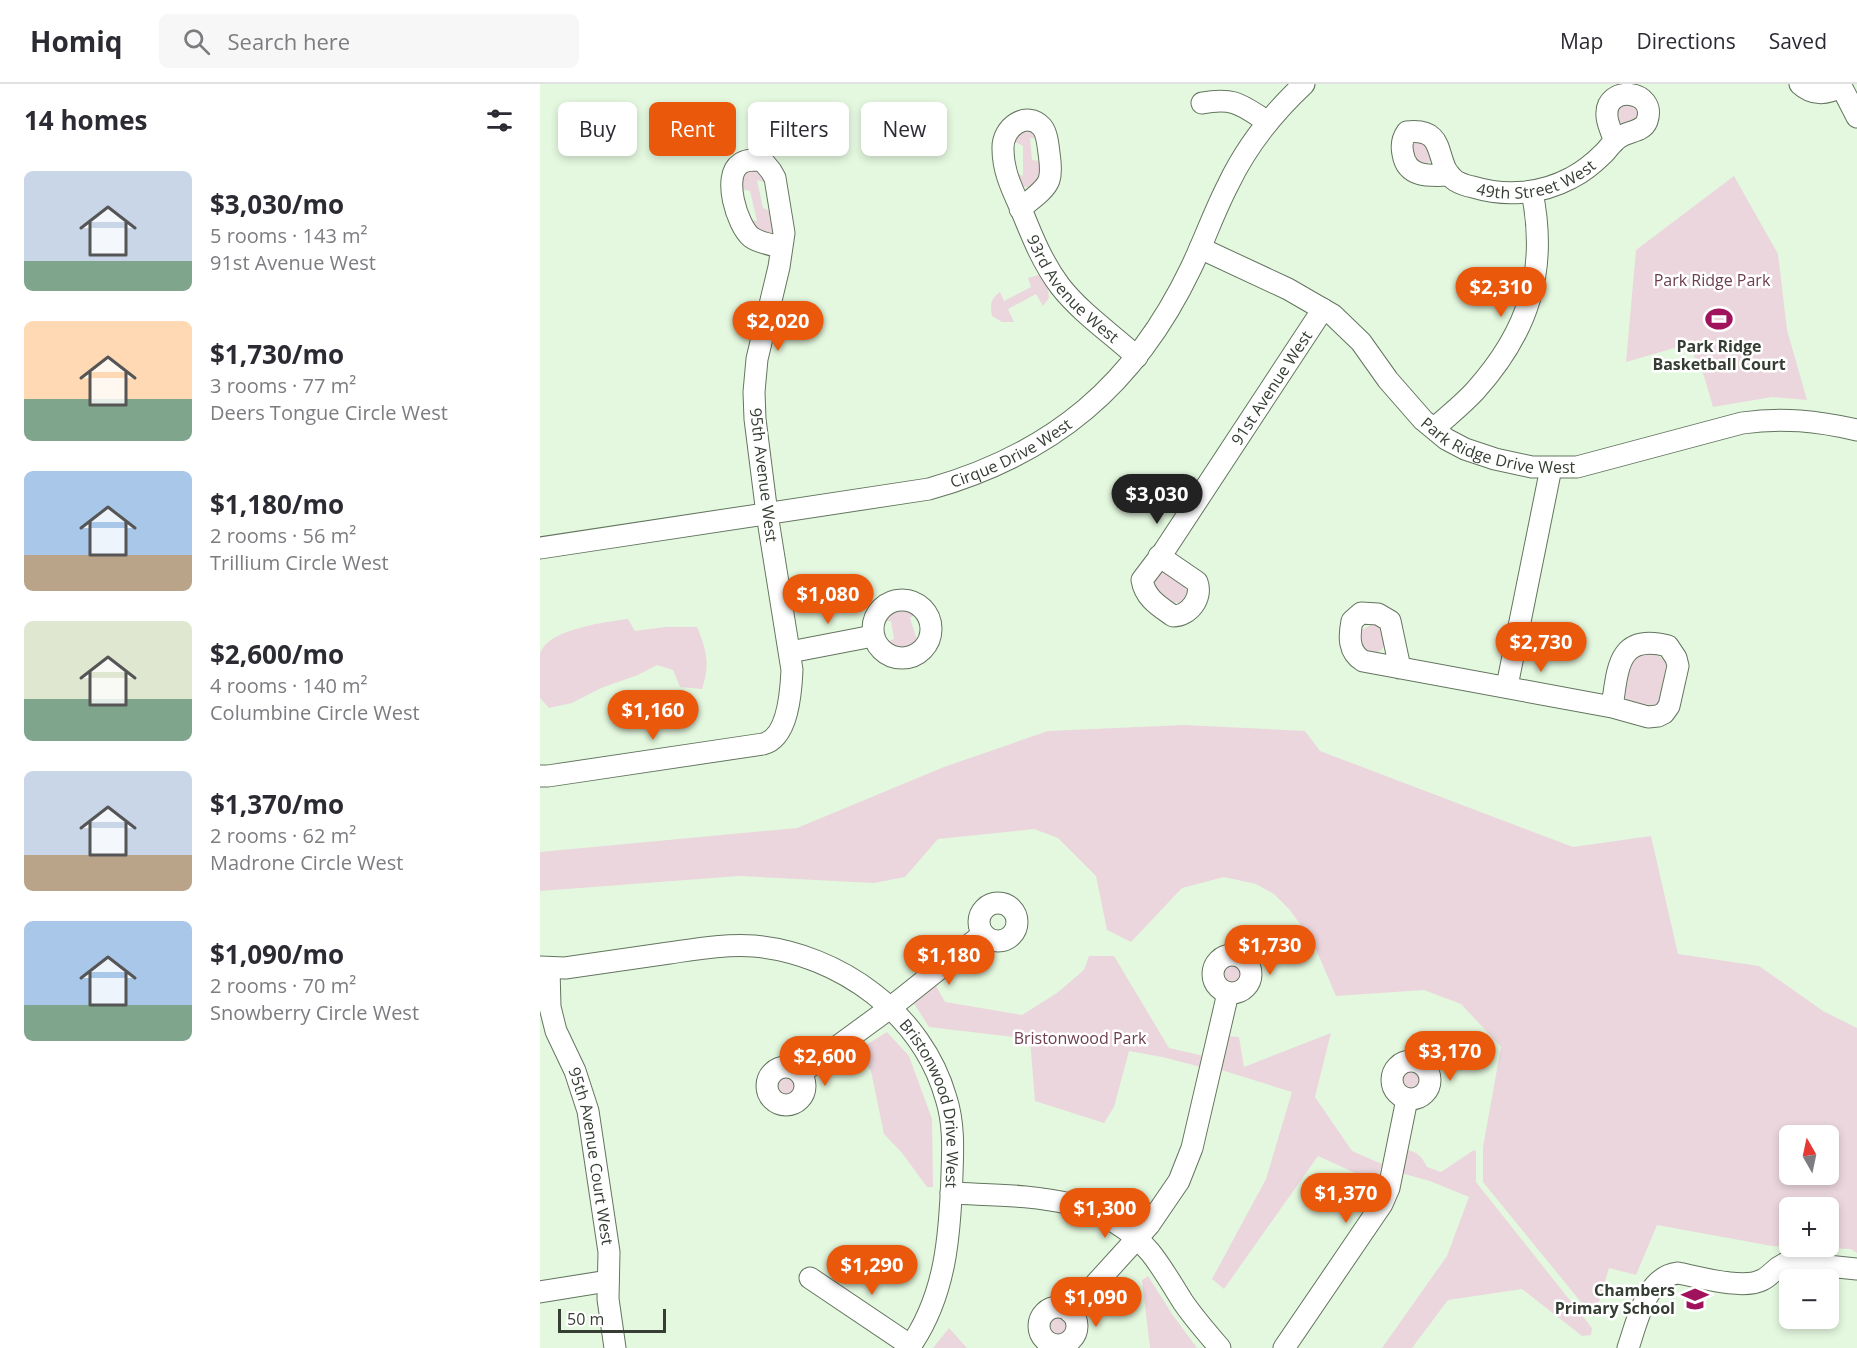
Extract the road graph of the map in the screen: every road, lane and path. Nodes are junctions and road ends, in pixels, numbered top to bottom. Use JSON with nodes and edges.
{"nodes":[{"id":1,"x":1304,"y":84,"type":"edge"},
{"id":2,"x":1800,"y":84,"type":"edge"},
{"id":3,"x":1840,"y":85,"type":"edge"},
{"id":4,"x":1202,"y":103,"type":"dead end"},
{"id":5,"x":1857,"y":117,"type":"edge"},
{"id":6,"x":1268,"y":122,"type":"junction"},
{"id":7,"x":1614,"y":142,"type":"dead end"},
{"id":8,"x":1450,"y":175,"type":"dead end"},
{"id":9,"x":1532,"y":192,"type":"junction"},
{"id":10,"x":1020,"y":208,"type":"dead end"},
{"id":11,"x":782,"y":247,"type":"dead end"},
{"id":12,"x":1200,"y":248,"type":"junction"},
{"id":13,"x":1323,"y":309,"type":"junction"},
{"id":14,"x":1137,"y":357,"type":"junction"},
{"id":15,"x":1435,"y":428,"type":"junction"},
{"id":16,"x":1857,"y":430,"type":"edge"},
{"id":17,"x":1551,"y":468,"type":"junction"},
{"id":18,"x":767,"y":514,"type":"junction"},
{"id":19,"x":540,"y":548,"type":"edge"},
{"id":20,"x":1159,"y":556,"type":"dead end"},
{"id":21,"x":873,"y":636,"type":"dead end"},
{"id":22,"x":790,"y":652,"type":"junction"},
{"id":23,"x":1400,"y":668,"type":"dead end"},
{"id":24,"x":1507,"y":686,"type":"junction"},
{"id":25,"x":1612,"y":707,"type":"dead end"},
{"id":26,"x":540,"y":776,"type":"edge"},
{"id":27,"x":983,"y":934,"type":"dead end"},
{"id":28,"x":545,"y":968,"type":"edge"},
{"id":29,"x":1227,"y":993,"type":"dead end"},
{"id":30,"x":890,"y":1008,"type":"junction"},
{"id":31,"x":801,"y":1073,"type":"dead end"},
{"id":32,"x":1407,"y":1099,"type":"dead end"},
{"id":33,"x":951,"y":1193,"type":"junction"},
{"id":34,"x":1137,"y":1238,"type":"junction"},
{"id":35,"x":1857,"y":1269,"type":"edge"},
{"id":36,"x":810,"y":1278,"type":"dead end"},
{"id":37,"x":608,"y":1281,"type":"junction"},
{"id":38,"x":540,"y":1292,"type":"edge"},
{"id":39,"x":1070,"y":1312,"type":"dead end"},
{"id":40,"x":910,"y":1347,"type":"edge"},
{"id":41,"x":615,"y":1348,"type":"edge"},
{"id":42,"x":1220,"y":1348,"type":"edge"},
{"id":43,"x":1284,"y":1348,"type":"edge"},
{"id":44,"x":1628,"y":1348,"type":"edge"}],
"edges":[{"from":1,"to":6,"type":"street","name":"Cirque Drive West"},
{"from":2,"to":3,"type":"street"},
{"from":3,"to":5,"type":"street"},
{"from":4,"to":6,"type":"street"},
{"from":6,"to":12,"type":"street","name":"Cirque Drive West"},
{"from":7,"to":9,"type":"street","name":"49th Street West"},
{"from":8,"to":9,"type":"street","name":"49th Street West"},
{"from":9,"to":15,"type":"street"},
{"from":10,"to":14,"type":"street","name":"93rd Avenue West"},
{"from":11,"to":18,"type":"street","name":"95th Avenue West"},
{"from":12,"to":13,"type":"street","name":"Park Ridge Drive West"},
{"from":12,"to":14,"type":"street","name":"Cirque Drive West"},
{"from":13,"to":15,"type":"street","name":"Park Ridge Drive West"},
{"from":13,"to":20,"type":"street","name":"91st Avenue West"},
{"from":14,"to":18,"type":"street","name":"Cirque Drive West"},
{"from":15,"to":17,"type":"street","name":"Park Ridge Drive West"},
{"from":16,"to":17,"type":"street","name":"Park Ridge Drive West"},
{"from":17,"to":24,"type":"street"},
{"from":18,"to":19,"type":"street","name":"Cirque Drive West"},
{"from":18,"to":22,"type":"street","name":"95th Avenue West"},
{"from":21,"to":22,"type":"street"},
{"from":22,"to":26,"type":"street","name":"95th Avenue West"},
{"from":23,"to":24,"type":"street"},
{"from":24,"to":25,"type":"street"},
{"from":27,"to":30,"type":"street"},
{"from":28,"to":30,"type":"street","name":"Bristonwood Drive West"},
{"from":28,"to":37,"type":"street","name":"95th Avenue Court West"},
{"from":29,"to":34,"type":"street"},
{"from":30,"to":31,"type":"street"},
{"from":30,"to":33,"type":"street","name":"Bristonwood Drive West"},
{"from":32,"to":43,"type":"street"},
{"from":33,"to":34,"type":"street"},
{"from":33,"to":40,"type":"street","name":"Bristonwood Drive West"},
{"from":34,"to":39,"type":"street"},
{"from":34,"to":42,"type":"street"},
{"from":35,"to":44,"type":"street"},
{"from":36,"to":40,"type":"street"},
{"from":37,"to":38,"type":"street"},
{"from":37,"to":41,"type":"street","name":"95th Avenue Court West"}]}
